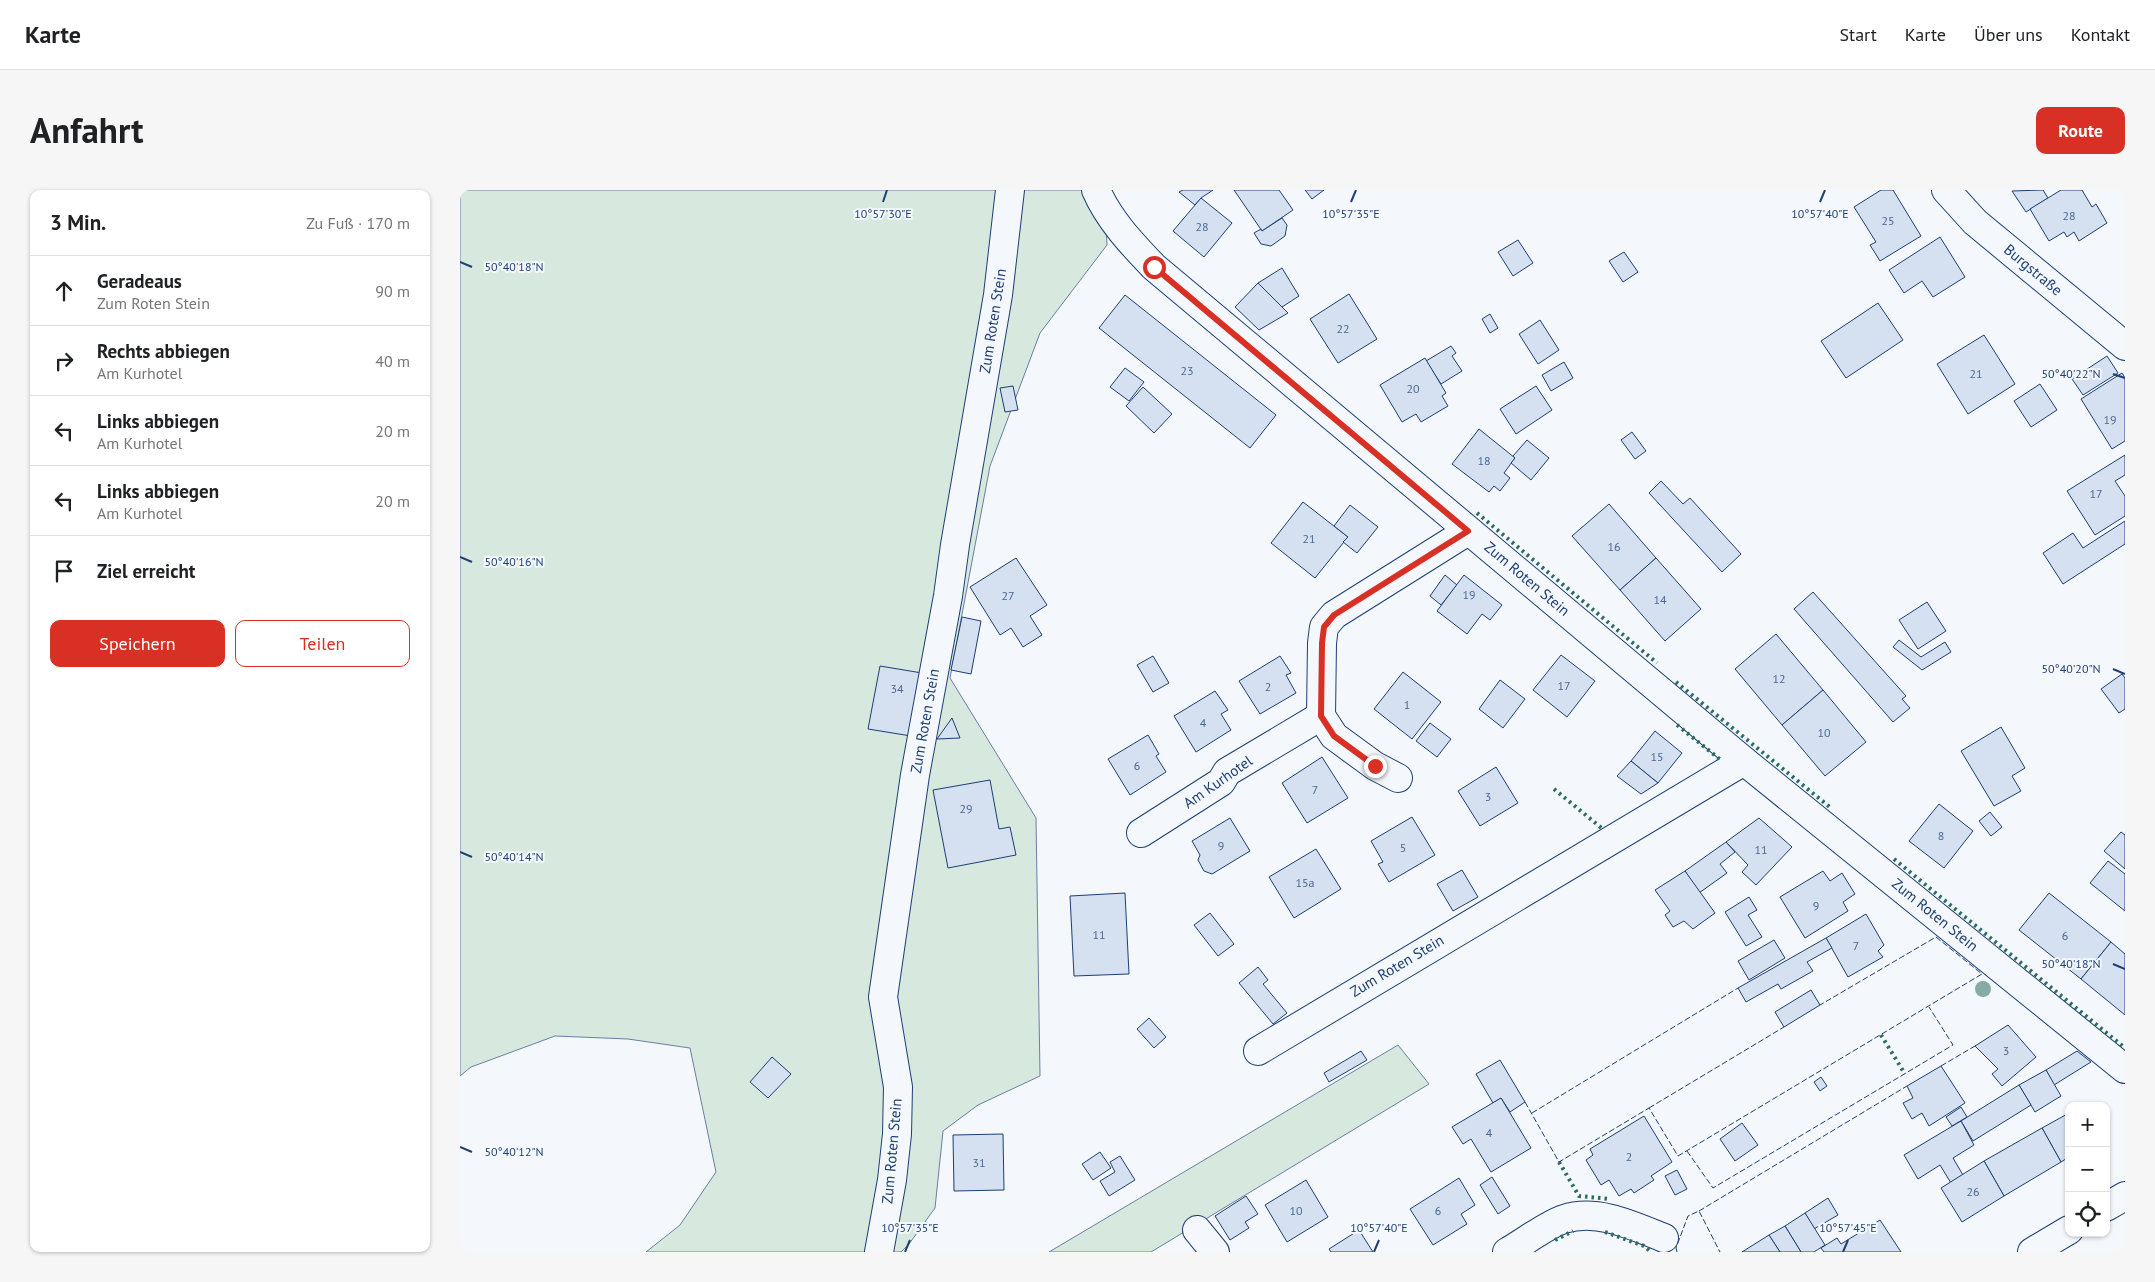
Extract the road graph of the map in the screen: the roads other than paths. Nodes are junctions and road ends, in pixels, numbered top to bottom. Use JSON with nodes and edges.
{"nodes":[{"id":1,"x":1010,"y":190,"type":"edge"},
{"id":2,"x":1096,"y":190,"type":"edge"},
{"id":3,"x":1946,"y":190,"type":"edge"},
{"id":4,"x":2125,"y":346,"type":"edge"},
{"id":5,"x":1468,"y":531,"type":"junction"},
{"id":6,"x":1321,"y":716,"type":"junction"},
{"id":7,"x":1744,"y":761,"type":"junction"},
{"id":8,"x":1398,"y":778,"type":"dead end"},
{"id":9,"x":1141,"y":833,"type":"dead end"},
{"id":10,"x":1258,"y":1051,"type":"dead end"},
{"id":11,"x":2125,"y":1069,"type":"edge"},
{"id":12,"x":2125,"y":1196,"type":"edge"},
{"id":13,"x":2110,"y":1205,"type":"edge"},
{"id":14,"x":1197,"y":1230,"type":"dead end"},
{"id":15,"x":2065,"y":1232,"type":"edge"},
{"id":16,"x":1664,"y":1238,"type":"dead end"},
{"id":17,"x":879,"y":1252,"type":"edge"},
{"id":18,"x":1215,"y":1252,"type":"edge"},
{"id":19,"x":1507,"y":1252,"type":"edge"},
{"id":20,"x":2032,"y":1252,"type":"edge"}],
"edges":[{"from":1,"to":17,"type":"street","name":"Zum Roten Stein"},
{"from":2,"to":5,"type":"street","name":"Zum Roten Stein"},
{"from":3,"to":4,"type":"street","name":"Burgstraße"},
{"from":5,"to":6,"type":"street"},
{"from":5,"to":7,"type":"street","name":"Zum Roten Stein"},
{"from":6,"to":8,"type":"street"},
{"from":6,"to":9,"type":"street","name":"Am Kurhotel"},
{"from":7,"to":10,"type":"street","name":"Zum Roten Stein"},
{"from":7,"to":11,"type":"street","name":"Zum Roten Stein"},
{"from":12,"to":13,"type":"street"},
{"from":14,"to":18,"type":"street"},
{"from":15,"to":20,"type":"street"},
{"from":16,"to":19,"type":"street"}]}
